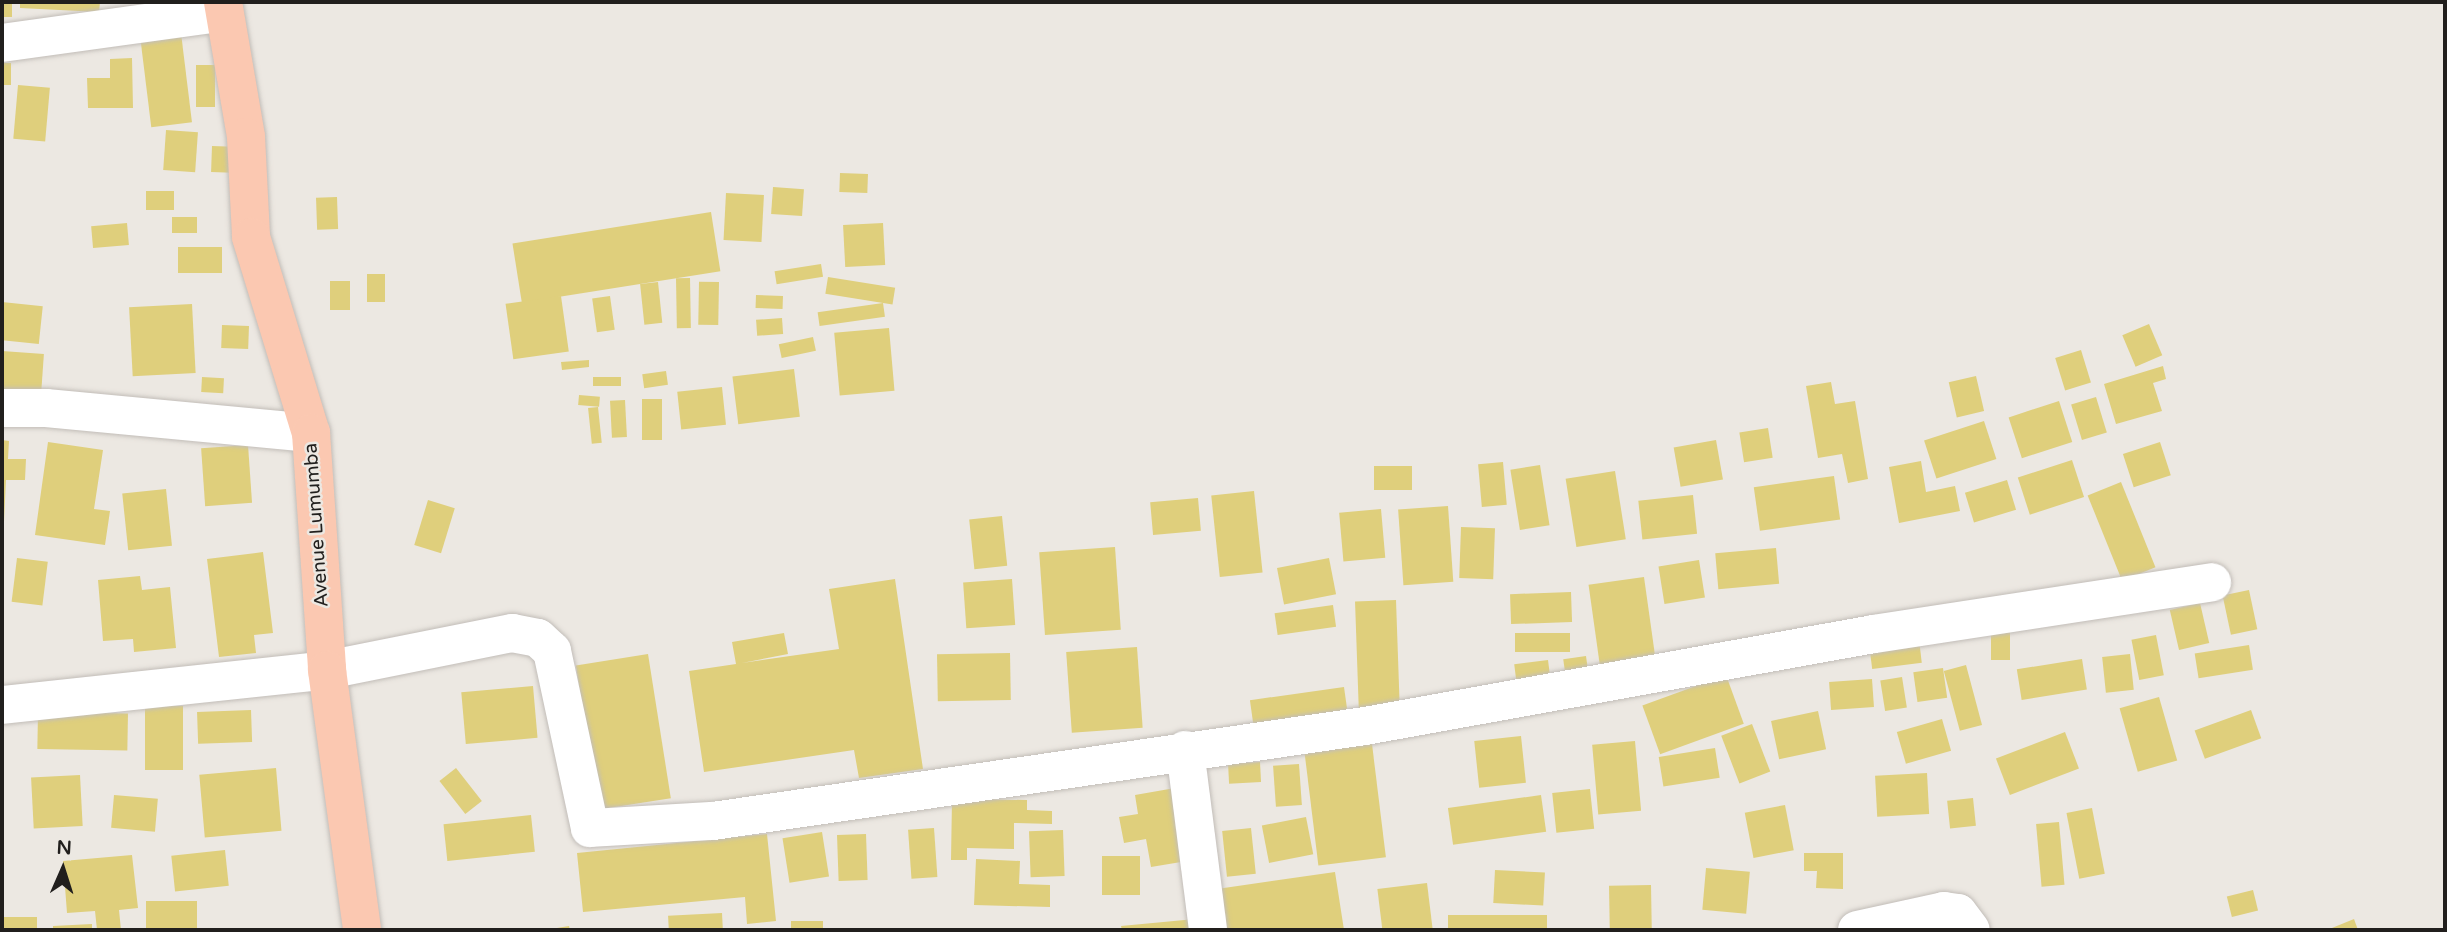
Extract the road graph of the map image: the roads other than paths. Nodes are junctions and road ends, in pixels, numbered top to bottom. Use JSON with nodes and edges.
{"nodes":[{"id":1,"x":224,"y":7,"type":"edge"},
{"id":2,"x":2,"y":43,"type":"edge"},
{"id":3,"x":2,"y":408,"type":"edge"},
{"id":4,"x":311,"y":433,"type":"junction"},
{"id":5,"x":2212,"y":582,"type":"dead end"},
{"id":6,"x":327,"y":670,"type":"junction"},
{"id":7,"x":2,"y":705,"type":"edge"},
{"id":8,"x":1185,"y":750,"type":"junction"},
{"id":9,"x":362,"y":930,"type":"edge"},
{"id":10,"x":1208,"y":930,"type":"edge"},
{"id":11,"x":1857,"y":930,"type":"edge"},
{"id":12,"x":1971,"y":930,"type":"edge"}],
"edges":[{"from":1,"to":2,"type":"street"},
{"from":1,"to":4,"type":"main road","name":"Avenue Lumumba"},
{"from":3,"to":4,"type":"street"},
{"from":4,"to":6,"type":"main road","name":"Avenue Lumumba"},
{"from":5,"to":8,"type":"street"},
{"from":6,"to":7,"type":"street"},
{"from":6,"to":8,"type":"street"},
{"from":6,"to":9,"type":"main road","name":"Avenue Lumumba"},
{"from":8,"to":10,"type":"street"},
{"from":11,"to":12,"type":"street"}]}
